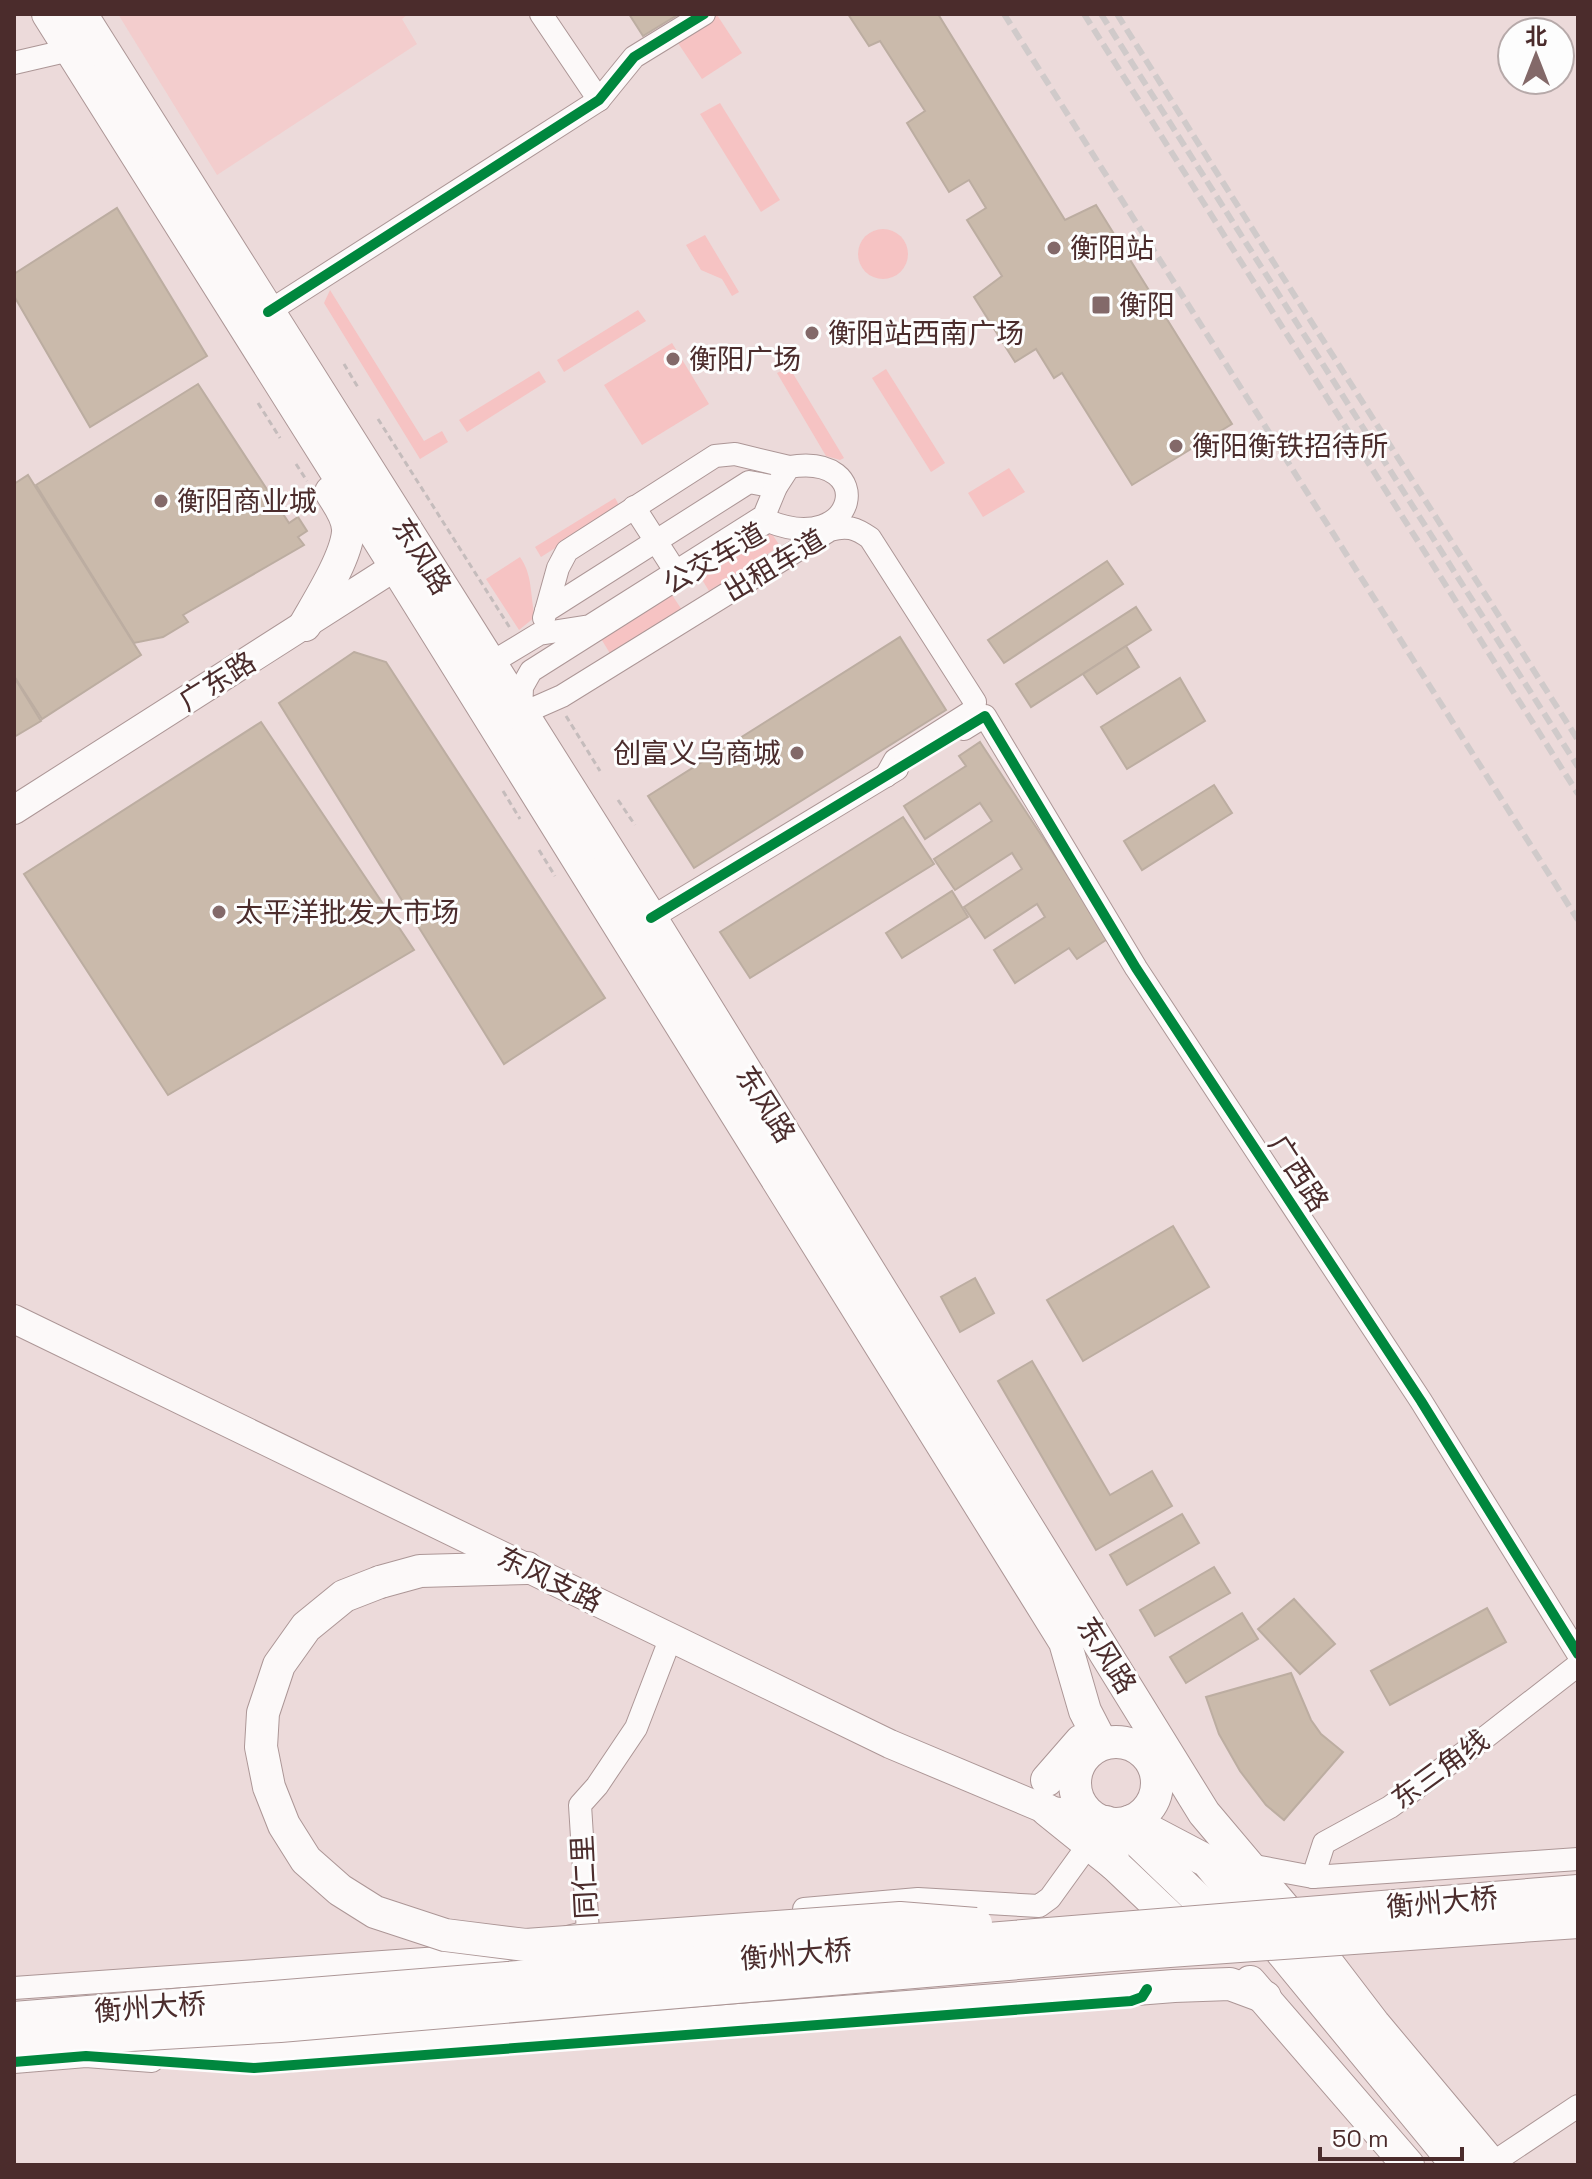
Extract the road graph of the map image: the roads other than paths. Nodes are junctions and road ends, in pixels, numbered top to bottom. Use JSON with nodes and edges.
{"nodes":[{"id":1,"x":48,"y":14,"type":"edge"},
{"id":2,"x":81,"y":14,"type":"edge"},
{"id":3,"x":541,"y":14,"type":"edge"},
{"id":4,"x":704,"y":14,"type":"edge"},
{"id":5,"x":70,"y":50,"type":"junction"},
{"id":6,"x":14,"y":63,"type":"edge"},
{"id":7,"x":599,"y":100,"type":"junction"},
{"id":8,"x":255,"y":317,"type":"junction"},
{"id":9,"x":789,"y":467,"type":"junction"},
{"id":10,"x":776,"y":487,"type":"junction"},
{"id":11,"x":634,"y":507,"type":"junction"},
{"id":12,"x":655,"y":541,"type":"junction"},
{"id":13,"x":408,"y":559,"type":"junction"},
{"id":14,"x":677,"y":574,"type":"junction"},
{"id":15,"x":546,"y":611,"type":"junction"},
{"id":16,"x":305,"y":625,"type":"junction"},
{"id":17,"x":530,"y":639,"type":"junction"},
{"id":18,"x":491,"y":663,"type":"junction"},
{"id":19,"x":976,"y":711,"type":"junction"},
{"id":20,"x":521,"y":714,"type":"junction"},
{"id":21,"x":14,"y":810,"type":"edge"},
{"id":22,"x":651,"y":918,"type":"junction"},
{"id":23,"x":14,"y":1305,"type":"edge"},
{"id":24,"x":14,"y":1319,"type":"edge"},
{"id":25,"x":527,"y":1568,"type":"junction"},
{"id":26,"x":671,"y":1637,"type":"junction"},
{"id":27,"x":1578,"y":1654,"type":"edge"},
{"id":28,"x":1578,"y":1665,"type":"edge"},
{"id":29,"x":1085,"y":1711,"type":"junction"},
{"id":30,"x":1152,"y":1727,"type":"junction"},
{"id":31,"x":1092,"y":1752,"type":"junction"},
{"id":32,"x":1154,"y":1768,"type":"junction"},
{"id":33,"x":1047,"y":1795,"type":"junction"},
{"id":34,"x":1204,"y":1813,"type":"junction"},
{"id":35,"x":1108,"y":1825,"type":"junction"},
{"id":36,"x":1578,"y":1859,"type":"edge"},
{"id":37,"x":1249,"y":1865,"type":"junction"},
{"id":38,"x":1324,"y":1877,"type":"junction"},
{"id":39,"x":1578,"y":1891,"type":"edge"},
{"id":40,"x":1578,"y":1922,"type":"edge"},
{"id":41,"x":1074,"y":1931,"type":"junction"},
{"id":42,"x":588,"y":1932,"type":"junction"},
{"id":43,"x":14,"y":1988,"type":"edge"},
{"id":44,"x":1147,"y":1989,"type":"junction"},
{"id":45,"x":1265,"y":1997,"type":"junction"},
{"id":46,"x":14,"y":2018,"type":"edge"},
{"id":47,"x":63,"y":2038,"type":"junction"},
{"id":48,"x":14,"y":2042,"type":"edge"},
{"id":49,"x":14,"y":2062,"type":"edge"},
{"id":50,"x":1578,"y":2106,"type":"edge"},
{"id":51,"x":1492,"y":2164,"type":"edge"},
{"id":52,"x":1408,"y":2165,"type":"edge"},
{"id":53,"x":1431,"y":2165,"type":"edge"},
{"id":54,"x":1457,"y":2165,"type":"edge"}],
"edges":[{"from":1,"to":5,"type":"highway","name":"东风路"},
{"from":2,"to":8,"type":"highway","name":"东风路"},
{"from":3,"to":7,"type":"street"},
{"from":4,"to":7,"type":"street"},
{"from":5,"to":6,"type":"street"},
{"from":5,"to":8,"type":"highway","name":"东风路"},
{"from":7,"to":8,"type":"street"},
{"from":8,"to":13,"type":"highway","name":"东风路"},
{"from":8,"to":16,"type":"highway"},
{"from":9,"to":10,"type":"street","name":"公交车道"},
{"from":9,"to":11,"type":"street"},
{"from":9,"to":14,"type":"street","name":"公交车道"},
{"from":10,"to":12,"type":"street"},
{"from":10,"to":14,"type":"street","name":"公交车道"},
{"from":11,"to":12,"type":"street"},
{"from":11,"to":15,"type":"street"},
{"from":12,"to":14,"type":"street"},
{"from":12,"to":15,"type":"street"},
{"from":13,"to":16,"type":"main road","name":"广东路"},
{"from":13,"to":18,"type":"highway","name":"东风路"},
{"from":13,"to":29,"type":"highway","name":"东风路"},
{"from":14,"to":17,"type":"street"},
{"from":14,"to":20,"type":"street","name":"公交车道"},
{"from":15,"to":17,"type":"street"},
{"from":16,"to":21,"type":"main road","name":"广东路"},
{"from":17,"to":18,"type":"street"},
{"from":18,"to":20,"type":"highway","name":"东风路"},
{"from":19,"to":20,"type":"street","name":"出租车道"},
{"from":19,"to":22,"type":"street"},
{"from":19,"to":27,"type":"street","name":"广西路"},
{"from":20,"to":22,"type":"highway","name":"东风路"},
{"from":22,"to":30,"type":"highway","name":"东风路"},
{"from":23,"to":33,"type":"main road","name":"东风支路"},
{"from":24,"to":25,"type":"main road","name":"东风支路"},
{"from":25,"to":26,"type":"main road","name":"东风支路"},
{"from":25,"to":41,"type":"highway","bridge":true},
{"from":26,"to":33,"type":"main road","name":"东风支路"},
{"from":26,"to":42,"type":"street","name":"同仁里"},
{"from":28,"to":38,"type":"street","name":"东三角线"},
{"from":29,"to":31,"type":"highway","name":"东风路"},
{"from":29,"to":33,"type":"highway"},
{"from":30,"to":32,"type":"highway"},
{"from":30,"to":34,"type":"highway","name":"东风路"},
{"from":31,"to":32,"type":"highway"},
{"from":31,"to":33,"type":"main road"},
{"from":31,"to":35,"type":"highway"},
{"from":32,"to":34,"type":"highway"},
{"from":32,"to":35,"type":"highway"},
{"from":33,"to":35,"type":"highway"},
{"from":34,"to":37,"type":"highway","name":"东风路"},
{"from":35,"to":42,"type":"street"},
{"from":35,"to":45,"type":"highway"},
{"from":35,"to":53,"type":"highway"},
{"from":35,"to":54,"type":"highway"},
{"from":36,"to":38,"type":"street"},
{"from":37,"to":38,"type":"street"},
{"from":37,"to":51,"type":"highway","name":"东风路"},
{"from":39,"to":41,"type":"highway","name":"衡州大桥","bridge":true},
{"from":40,"to":47,"type":"highway","name":"衡州大桥","bridge":true},
{"from":41,"to":46,"type":"highway","name":"衡州大桥","bridge":true},
{"from":42,"to":43,"type":"street","name":"同仁里"},
{"from":44,"to":45,"type":"highway"},
{"from":44,"to":47,"type":"highway","bridge":true},
{"from":44,"to":49,"type":"street"},
{"from":45,"to":52,"type":"highway"},
{"from":47,"to":48,"type":"highway","name":"衡州大桥","bridge":true},
{"from":50,"to":51,"type":"street"}]}
